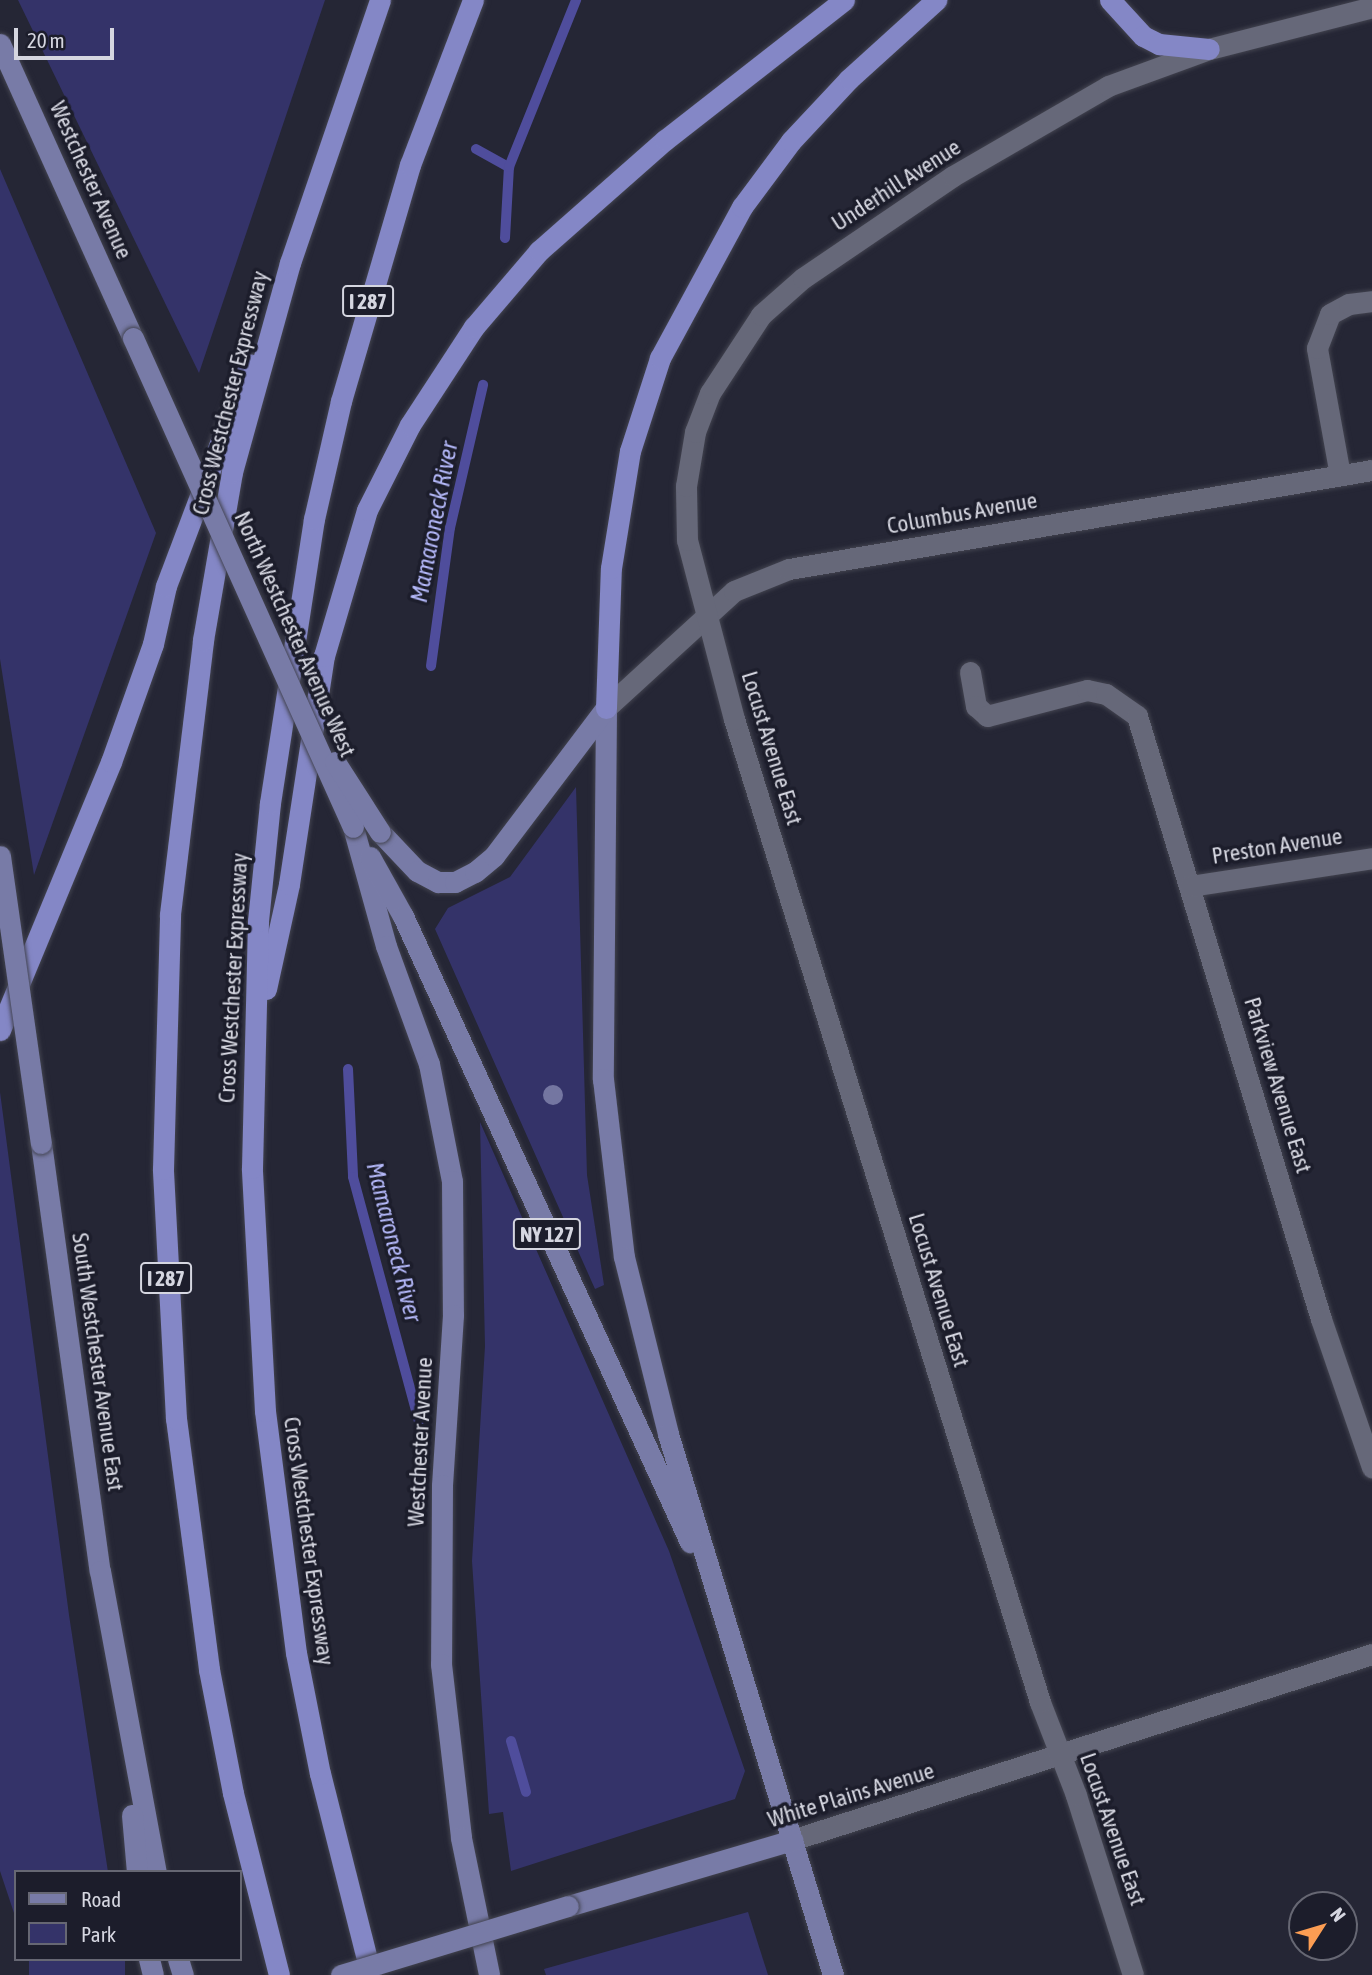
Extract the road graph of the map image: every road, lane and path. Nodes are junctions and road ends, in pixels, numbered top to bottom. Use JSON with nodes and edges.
{"nodes":[{"id":1,"x":380,"y":0,"type":"edge"},
{"id":2,"x":473,"y":0,"type":"edge"},
{"id":3,"x":844,"y":0,"type":"edge"},
{"id":4,"x":936,"y":0,"type":"edge"},
{"id":5,"x":1110,"y":0,"type":"edge"},
{"id":6,"x":1372,"y":6,"type":"edge"},
{"id":7,"x":0,"y":44,"type":"edge"},
{"id":8,"x":1209,"y":49,"type":"junction"},
{"id":9,"x":5,"y":61,"type":"edge"},
{"id":10,"x":290,"y":262,"type":"junction"},
{"id":11,"x":1372,"y":301,"type":"edge"},
{"id":12,"x":132,"y":338,"type":"joint"},
{"id":13,"x":1372,"y":470,"type":"edge"},
{"id":14,"x":1340,"y":475,"type":"junction"},
{"id":15,"x":706,"y":616,"type":"junction"},
{"id":16,"x":970,"y":672,"type":"dead end"},
{"id":17,"x":607,"y":708,"type":"junction"},
{"id":18,"x":303,"y":714,"type":"junction"},
{"id":19,"x":0,"y":856,"type":"edge"},
{"id":20,"x":1372,"y":858,"type":"edge"},
{"id":21,"x":370,"y":869,"type":"junction"},
{"id":22,"x":1190,"y":886,"type":"junction"},
{"id":23,"x":0,"y":1030,"type":"edge"},
{"id":24,"x":253,"y":1047,"type":"junction"},
{"id":25,"x":1372,"y":1467,"type":"edge"},
{"id":26,"x":721,"y":1606,"type":"junction"},
{"id":27,"x":1372,"y":1654,"type":"edge"},
{"id":28,"x":119,"y":1690,"type":"junction"},
{"id":29,"x":1061,"y":1757,"type":"junction"},
{"id":30,"x":792,"y":1840,"type":"junction"},
{"id":31,"x":137,"y":1870,"type":"edge"},
{"id":32,"x":156,"y":1870,"type":"edge"},
{"id":33,"x":279,"y":1975,"type":"edge"},
{"id":34,"x":341,"y":1975,"type":"edge"},
{"id":35,"x":371,"y":1975,"type":"edge"},
{"id":36,"x":489,"y":1975,"type":"edge"},
{"id":37,"x":833,"y":1975,"type":"edge"},
{"id":38,"x":1133,"y":1975,"type":"edge"}],
"edges":[{"from":1,"to":10,"type":"highway","name":"Cross Westchester Expressway","number":"I 287"},
{"from":2,"to":24,"type":"highway","name":"Cross Westchester Expressway","number":"I 287"},
{"from":3,"to":24,"type":"highway"},
{"from":4,"to":17,"type":"highway"},
{"from":5,"to":8,"type":"highway"},
{"from":6,"to":8,"type":"street","name":"Underhill Avenue"},
{"from":7,"to":9,"type":"main road","name":"Westchester Avenue"},
{"from":8,"to":15,"type":"street","name":"Underhill Avenue"},
{"from":9,"to":12,"type":"main road","name":"Westchester Avenue"},
{"from":10,"to":23,"type":"highway"},
{"from":10,"to":33,"type":"highway","name":"Cross Westchester Expressway","number":"I 287"},
{"from":11,"to":14,"type":"street"},
{"from":12,"to":18,"type":"main road","name":"North Westchester Avenue West","bridge":true},
{"from":13,"to":14,"type":"street","name":"Columbus Avenue"},
{"from":14,"to":15,"type":"street","name":"Columbus Avenue"},
{"from":15,"to":17,"type":"street","name":"Columbus Avenue"},
{"from":15,"to":29,"type":"street","name":"Locust Avenue East"},
{"from":16,"to":22,"type":"street","name":"Parkview Avenue East"},
{"from":17,"to":18,"type":"main road","bridge":true},
{"from":17,"to":26,"type":"main road"},
{"from":18,"to":21,"type":"main road","name":"North Westchester Avenue West","number":"NY 127","bridge":true},
{"from":19,"to":28,"type":"main road","name":"South Westchester Avenue East","bridge":true},
{"from":20,"to":22,"type":"street","name":"Preston Avenue"},
{"from":21,"to":26,"type":"main road","number":"NY 127"},
{"from":21,"to":36,"type":"main road","name":"Westchester Avenue"},
{"from":22,"to":25,"type":"street","name":"Parkview Avenue East"},
{"from":24,"to":35,"type":"highway","name":"Cross Westchester Expressway","number":"I 287"},
{"from":26,"to":30,"type":"main road","number":"NY 127"},
{"from":27,"to":29,"type":"street","name":"White Plains Avenue"},
{"from":28,"to":31,"type":"main road"},
{"from":28,"to":32,"type":"main road","name":"South Westchester Avenue East"},
{"from":29,"to":30,"type":"street","name":"White Plains Avenue"},
{"from":29,"to":38,"type":"street","name":"Locust Avenue East"},
{"from":30,"to":34,"type":"main road","name":"White Plains Avenue","bridge":true},
{"from":30,"to":37,"type":"main road"}]}
